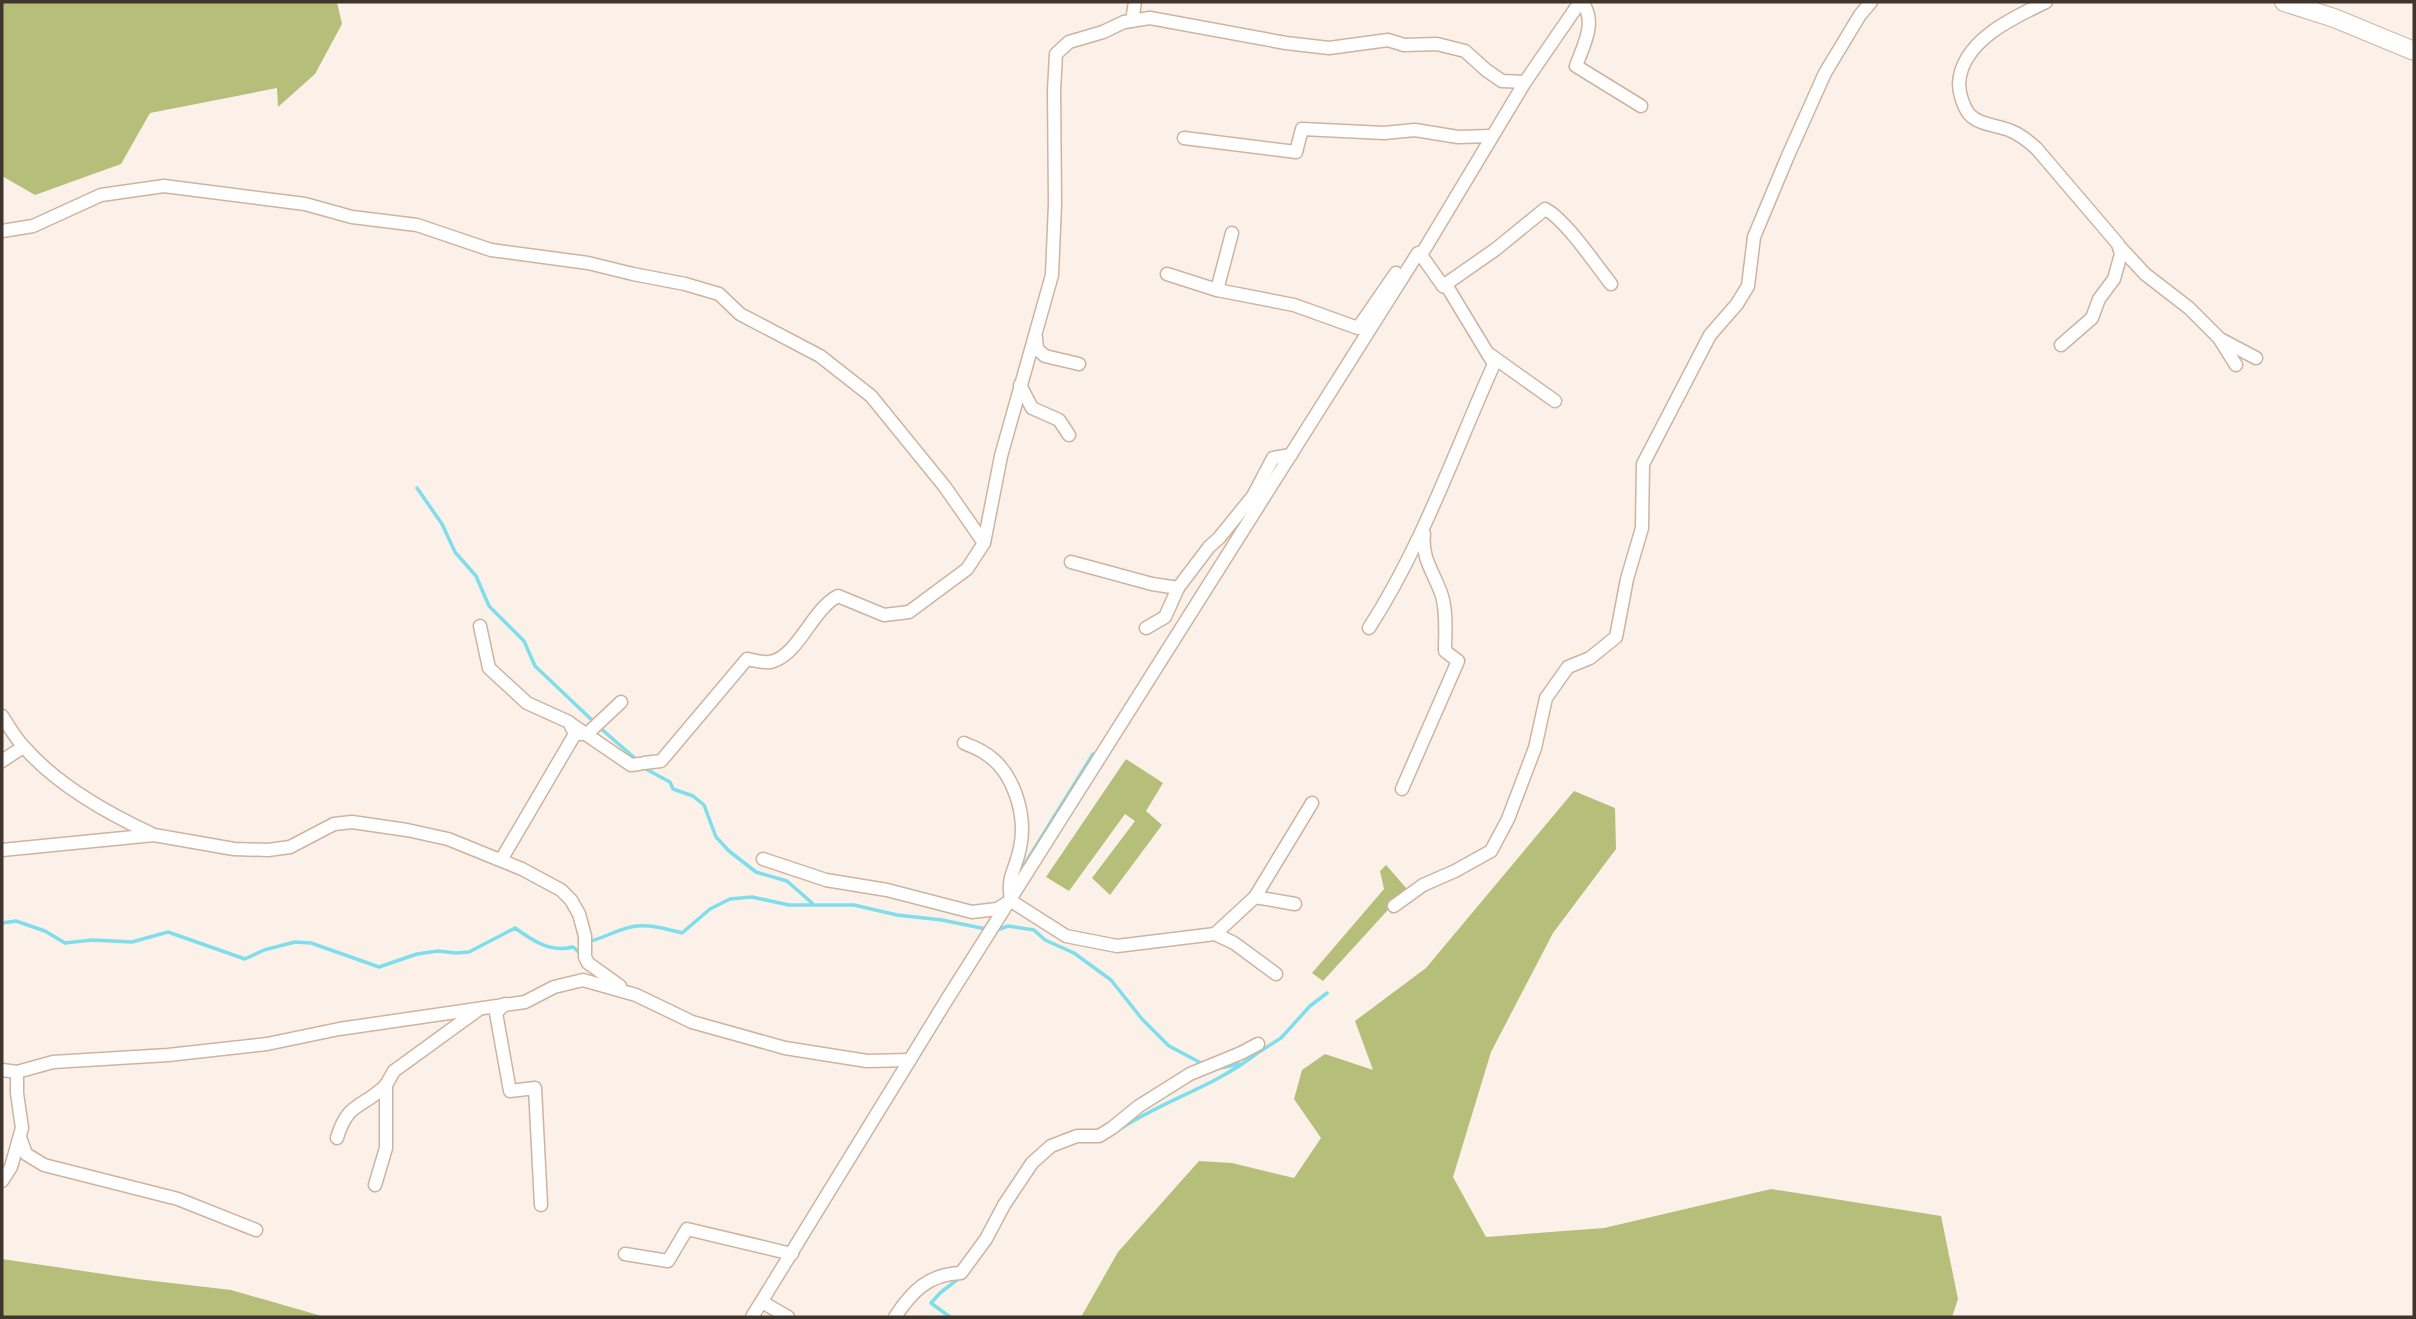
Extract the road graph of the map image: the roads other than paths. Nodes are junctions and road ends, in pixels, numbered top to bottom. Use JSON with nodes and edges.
{"nodes":[{"id":1,"x":1135,"y":2,"type":"edge"},
{"id":2,"x":1581,"y":2,"type":"edge"},
{"id":3,"x":1871,"y":2,"type":"edge"},
{"id":4,"x":2046,"y":2,"type":"edge"},
{"id":5,"x":2284,"y":2,"type":"edge"},
{"id":6,"x":2315,"y":6,"type":"edge"},
{"id":7,"x":1132,"y":21,"type":"junction"},
{"id":8,"x":2414,"y":51,"type":"edge"},
{"id":9,"x":1525,"y":82,"type":"junction"},
{"id":10,"x":1641,"y":106,"type":"dead end"},
{"id":11,"x":1491,"y":136,"type":"junction"},
{"id":12,"x":1184,"y":138,"type":"dead end"},
{"id":13,"x":2,"y":231,"type":"edge"},
{"id":14,"x":1232,"y":233,"type":"dead end"},
{"id":15,"x":2118,"y":244,"type":"junction"},
{"id":16,"x":1420,"y":254,"type":"junction"},
{"id":17,"x":1167,"y":274,"type":"dead end"},
{"id":18,"x":1611,"y":284,"type":"dead end"},
{"id":19,"x":1443,"y":286,"type":"junction"},
{"id":20,"x":1217,"y":290,"type":"junction"},
{"id":21,"x":1036,"y":331,"type":"junction"},
{"id":22,"x":2219,"y":338,"type":"junction"},
{"id":23,"x":2061,"y":345,"type":"dead end"},
{"id":24,"x":1489,"y":354,"type":"junction"},
{"id":25,"x":2256,"y":358,"type":"dead end"},
{"id":26,"x":1079,"y":364,"type":"dead end"},
{"id":27,"x":2236,"y":365,"type":"dead end"},
{"id":28,"x":1020,"y":385,"type":"junction"},
{"id":29,"x":1555,"y":401,"type":"dead end"},
{"id":30,"x":1069,"y":435,"type":"dead end"},
{"id":31,"x":1291,"y":454,"type":"junction"},
{"id":32,"x":1426,"y":523,"type":"junction"},
{"id":33,"x":984,"y":543,"type":"junction"},
{"id":34,"x":1070,"y":562,"type":"dead end"},
{"id":35,"x":1178,"y":588,"type":"junction"},
{"id":36,"x":480,"y":626,"type":"dead end"},
{"id":37,"x":1146,"y":628,"type":"dead end"},
{"id":38,"x":1369,"y":628,"type":"dead end"},
{"id":39,"x":621,"y":702,"type":"dead end"},
{"id":40,"x":2,"y":716,"type":"edge"},
{"id":41,"x":577,"y":730,"type":"junction"},
{"id":42,"x":964,"y":743,"type":"dead end"},
{"id":43,"x":23,"y":747,"type":"junction"},
{"id":44,"x":2,"y":761,"type":"edge"},
{"id":45,"x":1402,"y":789,"type":"dead end"},
{"id":46,"x":1312,"y":803,"type":"dead end"},
{"id":47,"x":154,"y":835,"type":"junction"},
{"id":48,"x":2,"y":850,"type":"edge"},
{"id":49,"x":763,"y":859,"type":"dead end"},
{"id":50,"x":501,"y":860,"type":"junction"},
{"id":51,"x":1255,"y":897,"type":"junction"},
{"id":52,"x":1011,"y":901,"type":"junction"},
{"id":53,"x":1295,"y":904,"type":"dead end"},
{"id":54,"x":1394,"y":906,"type":"dead end"},
{"id":55,"x":1215,"y":934,"type":"junction"},
{"id":56,"x":1276,"y":974,"type":"dead end"},
{"id":57,"x":636,"y":995,"type":"junction"},
{"id":58,"x":505,"y":1004,"type":"junction"},
{"id":59,"x":481,"y":1008,"type":"junction"},
{"id":60,"x":1258,"y":1044,"type":"dead end"},
{"id":61,"x":910,"y":1060,"type":"junction"},
{"id":62,"x":2,"y":1070,"type":"edge"},
{"id":63,"x":17,"y":1072,"type":"junction"},
{"id":64,"x":386,"y":1085,"type":"junction"},
{"id":65,"x":20,"y":1137,"type":"junction"},
{"id":66,"x":337,"y":1138,"type":"dead end"},
{"id":67,"x":2,"y":1181,"type":"edge"},
{"id":68,"x":375,"y":1185,"type":"dead end"},
{"id":69,"x":541,"y":1205,"type":"dead end"},
{"id":70,"x":256,"y":1230,"type":"dead end"},
{"id":71,"x":625,"y":1254,"type":"dead end"},
{"id":72,"x":792,"y":1254,"type":"junction"},
{"id":73,"x":762,"y":1302,"type":"junction"},
{"id":74,"x":752,"y":1317,"type":"edge"},
{"id":75,"x":788,"y":1317,"type":"edge"},
{"id":76,"x":895,"y":1317,"type":"edge"}],
"edges":[{"from":1,"to":7,"type":"street"},
{"from":2,"to":9,"type":"street"},
{"from":2,"to":10,"type":"street"},
{"from":3,"to":54,"type":"street"},
{"from":4,"to":15,"type":"street"},
{"from":5,"to":6,"type":"main road"},
{"from":6,"to":8,"type":"main road"},
{"from":7,"to":9,"type":"street"},
{"from":7,"to":21,"type":"street"},
{"from":9,"to":11,"type":"street"},
{"from":11,"to":12,"type":"street"},
{"from":11,"to":16,"type":"street"},
{"from":13,"to":33,"type":"street"},
{"from":14,"to":20,"type":"street"},
{"from":15,"to":22,"type":"street"},
{"from":15,"to":23,"type":"street"},
{"from":16,"to":19,"type":"street"},
{"from":16,"to":20,"type":"street"},
{"from":16,"to":31,"type":"street"},
{"from":17,"to":20,"type":"street"},
{"from":18,"to":19,"type":"street"},
{"from":19,"to":24,"type":"street"},
{"from":21,"to":26,"type":"street"},
{"from":21,"to":28,"type":"street"},
{"from":22,"to":25,"type":"street"},
{"from":22,"to":27,"type":"street"},
{"from":24,"to":29,"type":"street"},
{"from":24,"to":32,"type":"street"},
{"from":28,"to":30,"type":"street"},
{"from":28,"to":33,"type":"street"},
{"from":31,"to":35,"type":"street"},
{"from":31,"to":52,"type":"street"},
{"from":32,"to":38,"type":"street"},
{"from":32,"to":45,"type":"street"},
{"from":33,"to":41,"type":"street"},
{"from":34,"to":35,"type":"street"},
{"from":35,"to":37,"type":"street"},
{"from":36,"to":41,"type":"street"},
{"from":39,"to":41,"type":"street"},
{"from":40,"to":43,"type":"street"},
{"from":41,"to":50,"type":"street"},
{"from":42,"to":52,"type":"street"},
{"from":43,"to":44,"type":"street"},
{"from":43,"to":47,"type":"street"},
{"from":46,"to":51,"type":"street"},
{"from":47,"to":48,"type":"street"},
{"from":47,"to":50,"type":"street"},
{"from":49,"to":52,"type":"street"},
{"from":50,"to":57,"type":"street"},
{"from":51,"to":53,"type":"street"},
{"from":51,"to":55,"type":"street"},
{"from":52,"to":55,"type":"street"},
{"from":52,"to":61,"type":"street"},
{"from":55,"to":56,"type":"street"},
{"from":57,"to":58,"type":"street"},
{"from":57,"to":61,"type":"street"},
{"from":58,"to":59,"type":"street"},
{"from":58,"to":69,"type":"street"},
{"from":59,"to":63,"type":"street"},
{"from":59,"to":64,"type":"street"},
{"from":60,"to":76,"type":"street"},
{"from":61,"to":72,"type":"street"},
{"from":62,"to":63,"type":"street"},
{"from":63,"to":65,"type":"street"},
{"from":64,"to":66,"type":"street"},
{"from":64,"to":68,"type":"street"},
{"from":65,"to":67,"type":"street"},
{"from":65,"to":70,"type":"street"},
{"from":71,"to":72,"type":"street"},
{"from":72,"to":73,"type":"street"},
{"from":73,"to":74,"type":"street"},
{"from":73,"to":75,"type":"street"}]}
